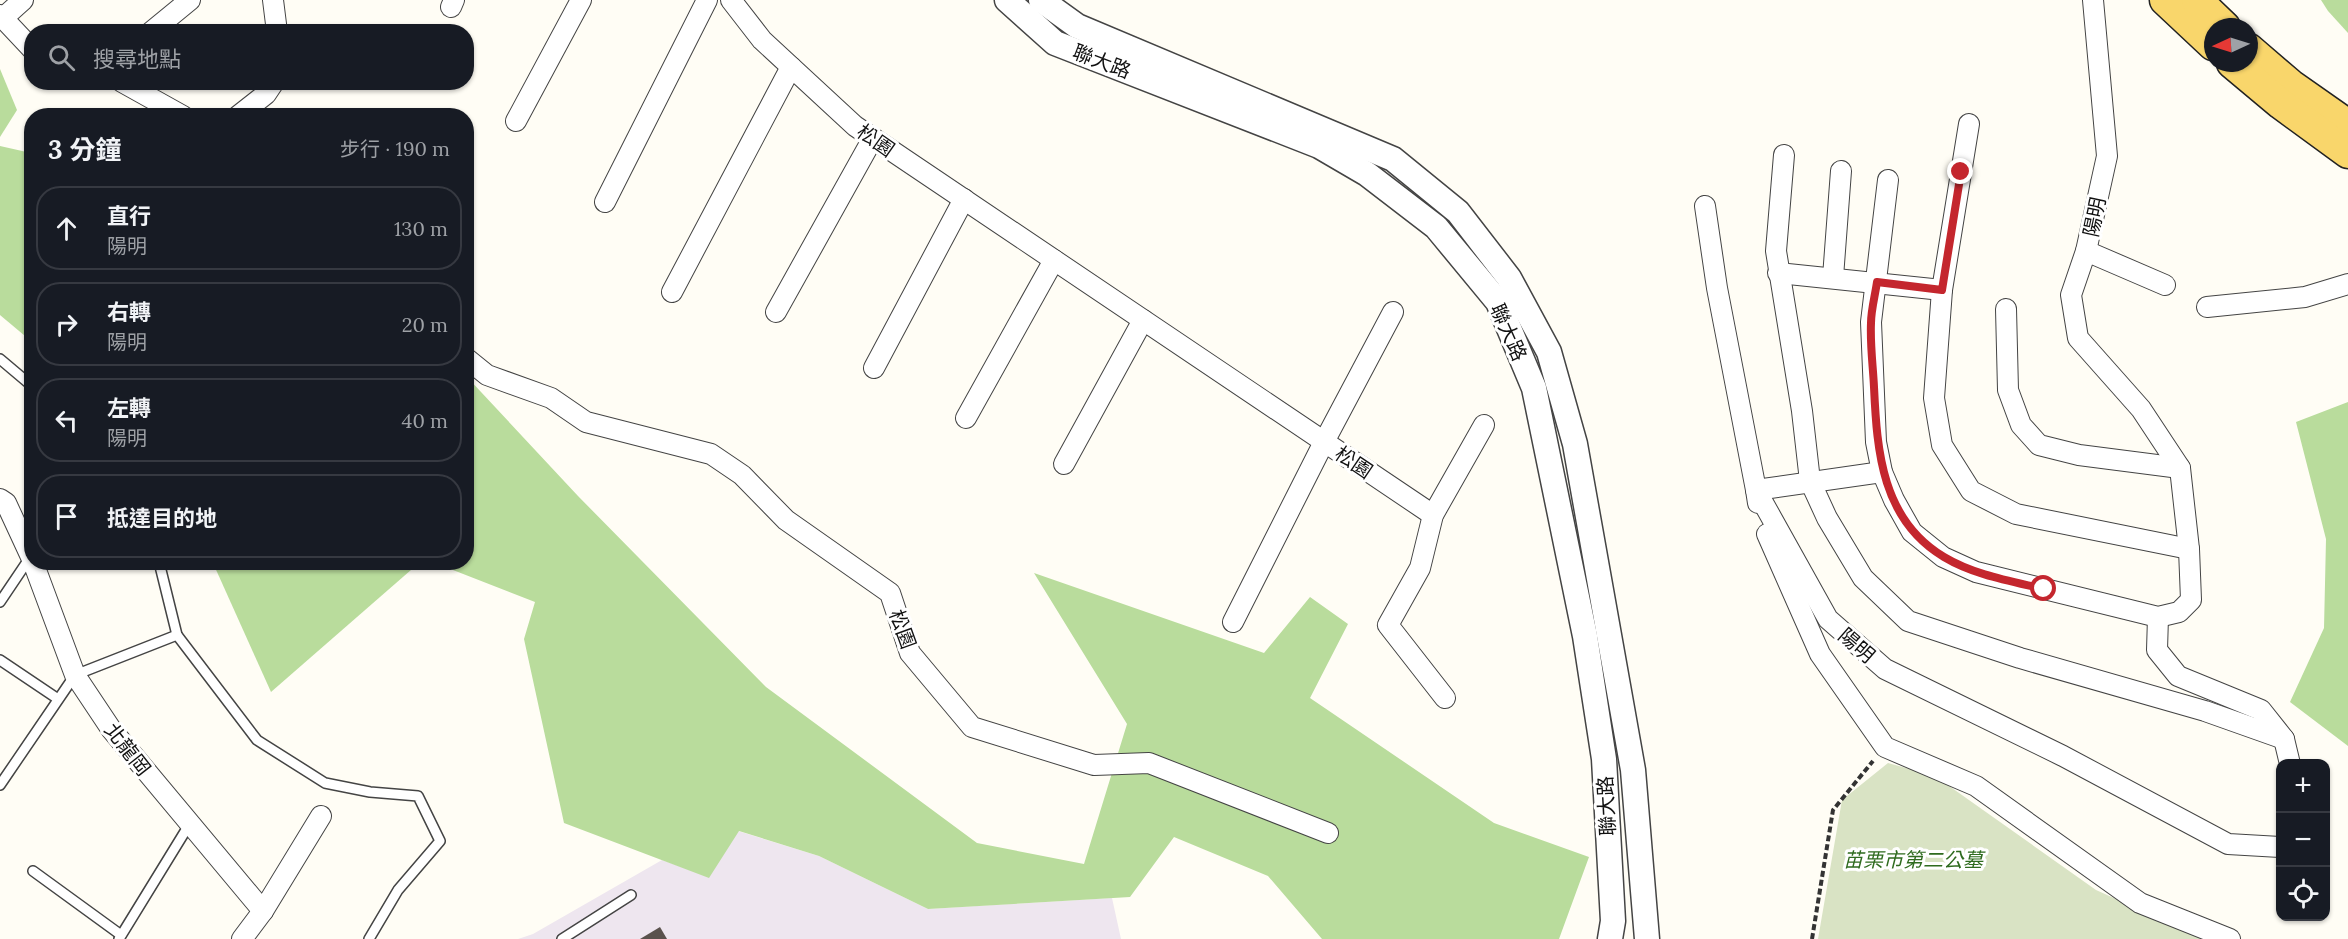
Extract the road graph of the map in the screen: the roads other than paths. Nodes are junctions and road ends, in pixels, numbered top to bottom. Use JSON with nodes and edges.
{"nodes":[{"id":1,"x":23,"y":0,"type":"edge"},
{"id":2,"x":190,"y":0,"type":"edge"},
{"id":3,"x":273,"y":0,"type":"edge"},
{"id":4,"x":581,"y":0,"type":"edge"},
{"id":5,"x":707,"y":0,"type":"edge"},
{"id":6,"x":731,"y":0,"type":"edge"},
{"id":7,"x":1006,"y":0,"type":"edge"},
{"id":8,"x":1041,"y":0,"type":"edge"},
{"id":9,"x":2093,"y":0,"type":"edge"},
{"id":10,"x":2165,"y":0,"type":"edge"},
{"id":11,"x":2197,"y":0,"type":"edge"},
{"id":12,"x":1,"y":17,"type":"edge"},
{"id":13,"x":2216,"y":18,"type":"edge"},
{"id":14,"x":161,"y":24,"type":"edge"},
{"id":15,"x":276,"y":24,"type":"edge"},
{"id":16,"x":2204,"y":37,"type":"edge"},
{"id":17,"x":24,"y":41,"type":"edge"},
{"id":18,"x":2258,"y":57,"type":"edge"},
{"id":19,"x":791,"y":67,"type":"junction"},
{"id":20,"x":2243,"y":72,"type":"edge"},
{"id":21,"x":136,"y":90,"type":"edge"},
{"id":22,"x":269,"y":90,"type":"edge"},
{"id":23,"x":169,"y":108,"type":"edge"},
{"id":24,"x":248,"y":108,"type":"edge"},
{"id":25,"x":516,"y":121,"type":"dead end"},
{"id":26,"x":1969,"y":124,"type":"dead end"},
{"id":27,"x":2348,"y":125,"type":"edge"},
{"id":28,"x":873,"y":138,"type":"junction"},
{"id":29,"x":2348,"y":153,"type":"edge"},
{"id":30,"x":1784,"y":155,"type":"dead end"},
{"id":31,"x":1841,"y":171,"type":"dead end"},
{"id":32,"x":1888,"y":180,"type":"dead end"},
{"id":33,"x":964,"y":199,"type":"junction"},
{"id":34,"x":605,"y":202,"type":"dead end"},
{"id":35,"x":1705,"y":206,"type":"dead end"},
{"id":36,"x":2086,"y":251,"type":"junction"},
{"id":37,"x":1054,"y":261,"type":"junction"},
{"id":38,"x":1778,"y":273,"type":"junction"},
{"id":39,"x":1833,"y":277,"type":"junction"},
{"id":40,"x":1877,"y":282,"type":"junction"},
{"id":41,"x":2348,"y":284,"type":"edge"},
{"id":42,"x":2165,"y":285,"type":"dead end"},
{"id":43,"x":1942,"y":290,"type":"junction"},
{"id":44,"x":672,"y":292,"type":"dead end"},
{"id":45,"x":2207,"y":307,"type":"dead end"},
{"id":46,"x":2006,"y":309,"type":"dead end"},
{"id":47,"x":776,"y":312,"type":"dead end"},
{"id":48,"x":1393,"y":312,"type":"dead end"},
{"id":49,"x":1143,"y":320,"type":"junction"},
{"id":50,"x":0,"y":359,"type":"edge"},
{"id":51,"x":474,"y":364,"type":"edge"},
{"id":52,"x":874,"y":368,"type":"dead end"},
{"id":53,"x":24,"y":379,"type":"edge"},
{"id":54,"x":966,"y":418,"type":"dead end"},
{"id":55,"x":1484,"y":425,"type":"dead end"},
{"id":56,"x":1324,"y":442,"type":"junction"},
{"id":57,"x":1064,"y":464,"type":"dead end"},
{"id":58,"x":2180,"y":468,"type":"junction"},
{"id":59,"x":1882,"y":472,"type":"junction"},
{"id":60,"x":1810,"y":481,"type":"junction"},
{"id":61,"x":1756,"y":490,"type":"junction"},
{"id":62,"x":0,"y":499,"type":"edge"},
{"id":63,"x":1433,"y":515,"type":"junction"},
{"id":64,"x":24,"y":542,"type":"edge"},
{"id":65,"x":2189,"y":549,"type":"junction"},
{"id":66,"x":24,"y":570,"type":"edge"},
{"id":67,"x":36,"y":570,"type":"edge"},
{"id":68,"x":161,"y":570,"type":"edge"},
{"id":69,"x":0,"y":602,"type":"edge"},
{"id":70,"x":2158,"y":617,"type":"junction"},
{"id":71,"x":1233,"y":622,"type":"dead end"},
{"id":72,"x":1596,"y":633,"type":"junction"},
{"id":73,"x":177,"y":635,"type":"junction"},
{"id":74,"x":0,"y":660,"type":"edge"},
{"id":75,"x":75,"y":675,"type":"junction"},
{"id":76,"x":1445,"y":698,"type":"dead end"},
{"id":77,"x":58,"y":699,"type":"junction"},
{"id":78,"x":2284,"y":739,"type":"junction"},
{"id":79,"x":2289,"y":759,"type":"edge"},
{"id":80,"x":0,"y":785,"type":"edge"},
{"id":81,"x":321,"y":816,"type":"dead end"},
{"id":82,"x":189,"y":825,"type":"junction"},
{"id":83,"x":1328,"y":833,"type":"dead end"},
{"id":84,"x":2276,"y":847,"type":"edge"},
{"id":85,"x":33,"y":871,"type":"dead end"},
{"id":86,"x":631,"y":895,"type":"dead end"},
{"id":87,"x":263,"y":911,"type":"junction"},
{"id":88,"x":120,"y":937,"type":"edge"},
{"id":89,"x":242,"y":939,"type":"edge"},
{"id":90,"x":369,"y":939,"type":"edge"},
{"id":91,"x":562,"y":939,"type":"edge"},
{"id":92,"x":1610,"y":939,"type":"edge"},
{"id":93,"x":1647,"y":939,"type":"edge"},
{"id":94,"x":2230,"y":939,"type":"edge"}],
"edges":[{"from":1,"to":12,"type":"street"},
{"from":2,"to":14,"type":"street"},
{"from":3,"to":15,"type":"street"},
{"from":4,"to":25,"type":"street"},
{"from":5,"to":34,"type":"street"},
{"from":6,"to":19,"type":"street","name":"松園"},
{"from":7,"to":72,"type":"street","name":"聯大路"},
{"from":8,"to":72,"type":"street","name":"聯大路"},
{"from":9,"to":36,"type":"street","name":"陽明"},
{"from":10,"to":16,"type":"main road"},
{"from":11,"to":13,"type":"main road"},
{"from":12,"to":17,"type":"street"},
{"from":18,"to":27,"type":"main road"},
{"from":19,"to":28,"type":"street","name":"松園"},
{"from":19,"to":44,"type":"street"},
{"from":20,"to":29,"type":"main road"},
{"from":21,"to":23,"type":"street"},
{"from":22,"to":24,"type":"street"},
{"from":26,"to":43,"type":"street"},
{"from":28,"to":33,"type":"street","name":"松園"},
{"from":28,"to":47,"type":"street"},
{"from":30,"to":38,"type":"street"},
{"from":31,"to":39,"type":"street"},
{"from":32,"to":40,"type":"street"},
{"from":33,"to":37,"type":"street","name":"松園"},
{"from":33,"to":52,"type":"street"},
{"from":35,"to":61,"type":"street","name":"陽明"},
{"from":36,"to":42,"type":"street"},
{"from":36,"to":58,"type":"street","name":"陽明"},
{"from":37,"to":49,"type":"street","name":"松園"},
{"from":37,"to":54,"type":"street"},
{"from":38,"to":39,"type":"street"},
{"from":38,"to":60,"type":"street"},
{"from":39,"to":40,"type":"street"},
{"from":40,"to":43,"type":"street"},
{"from":40,"to":59,"type":"street"},
{"from":41,"to":45,"type":"street"},
{"from":43,"to":65,"type":"street"},
{"from":46,"to":58,"type":"street"},
{"from":48,"to":56,"type":"street"},
{"from":49,"to":56,"type":"street","name":"松園"},
{"from":49,"to":57,"type":"street"},
{"from":50,"to":53,"type":"lane"},
{"from":51,"to":83,"type":"street","name":"松園"},
{"from":55,"to":63,"type":"street"},
{"from":56,"to":63,"type":"street","name":"松園"},
{"from":56,"to":71,"type":"street"},
{"from":58,"to":65,"type":"street","name":"陽明"},
{"from":59,"to":60,"type":"street"},
{"from":59,"to":70,"type":"street"},
{"from":60,"to":61,"type":"street"},
{"from":60,"to":78,"type":"street"},
{"from":61,"to":84,"type":"street","name":"陽明"},
{"from":61,"to":94,"type":"street"},
{"from":62,"to":64,"type":"street","name":"北龍岡"},
{"from":63,"to":76,"type":"street"},
{"from":65,"to":70,"type":"street","name":"陽明"},
{"from":66,"to":69,"type":"lane"},
{"from":67,"to":75,"type":"street","name":"北龍岡"},
{"from":68,"to":73,"type":"lane"},
{"from":70,"to":78,"type":"street"},
{"from":72,"to":92,"type":"street","name":"聯大路"},
{"from":72,"to":93,"type":"street","name":"聯大路"},
{"from":73,"to":75,"type":"lane"},
{"from":73,"to":90,"type":"lane"},
{"from":74,"to":77,"type":"lane"},
{"from":75,"to":77,"type":"lane"},
{"from":75,"to":82,"type":"street","name":"北龍岡"},
{"from":77,"to":80,"type":"lane"},
{"from":78,"to":79,"type":"street"},
{"from":81,"to":87,"type":"street"},
{"from":82,"to":87,"type":"street","name":"北龍岡"},
{"from":82,"to":88,"type":"lane"},
{"from":85,"to":88,"type":"lane"},
{"from":86,"to":91,"type":"lane"},
{"from":87,"to":89,"type":"street"}]}
